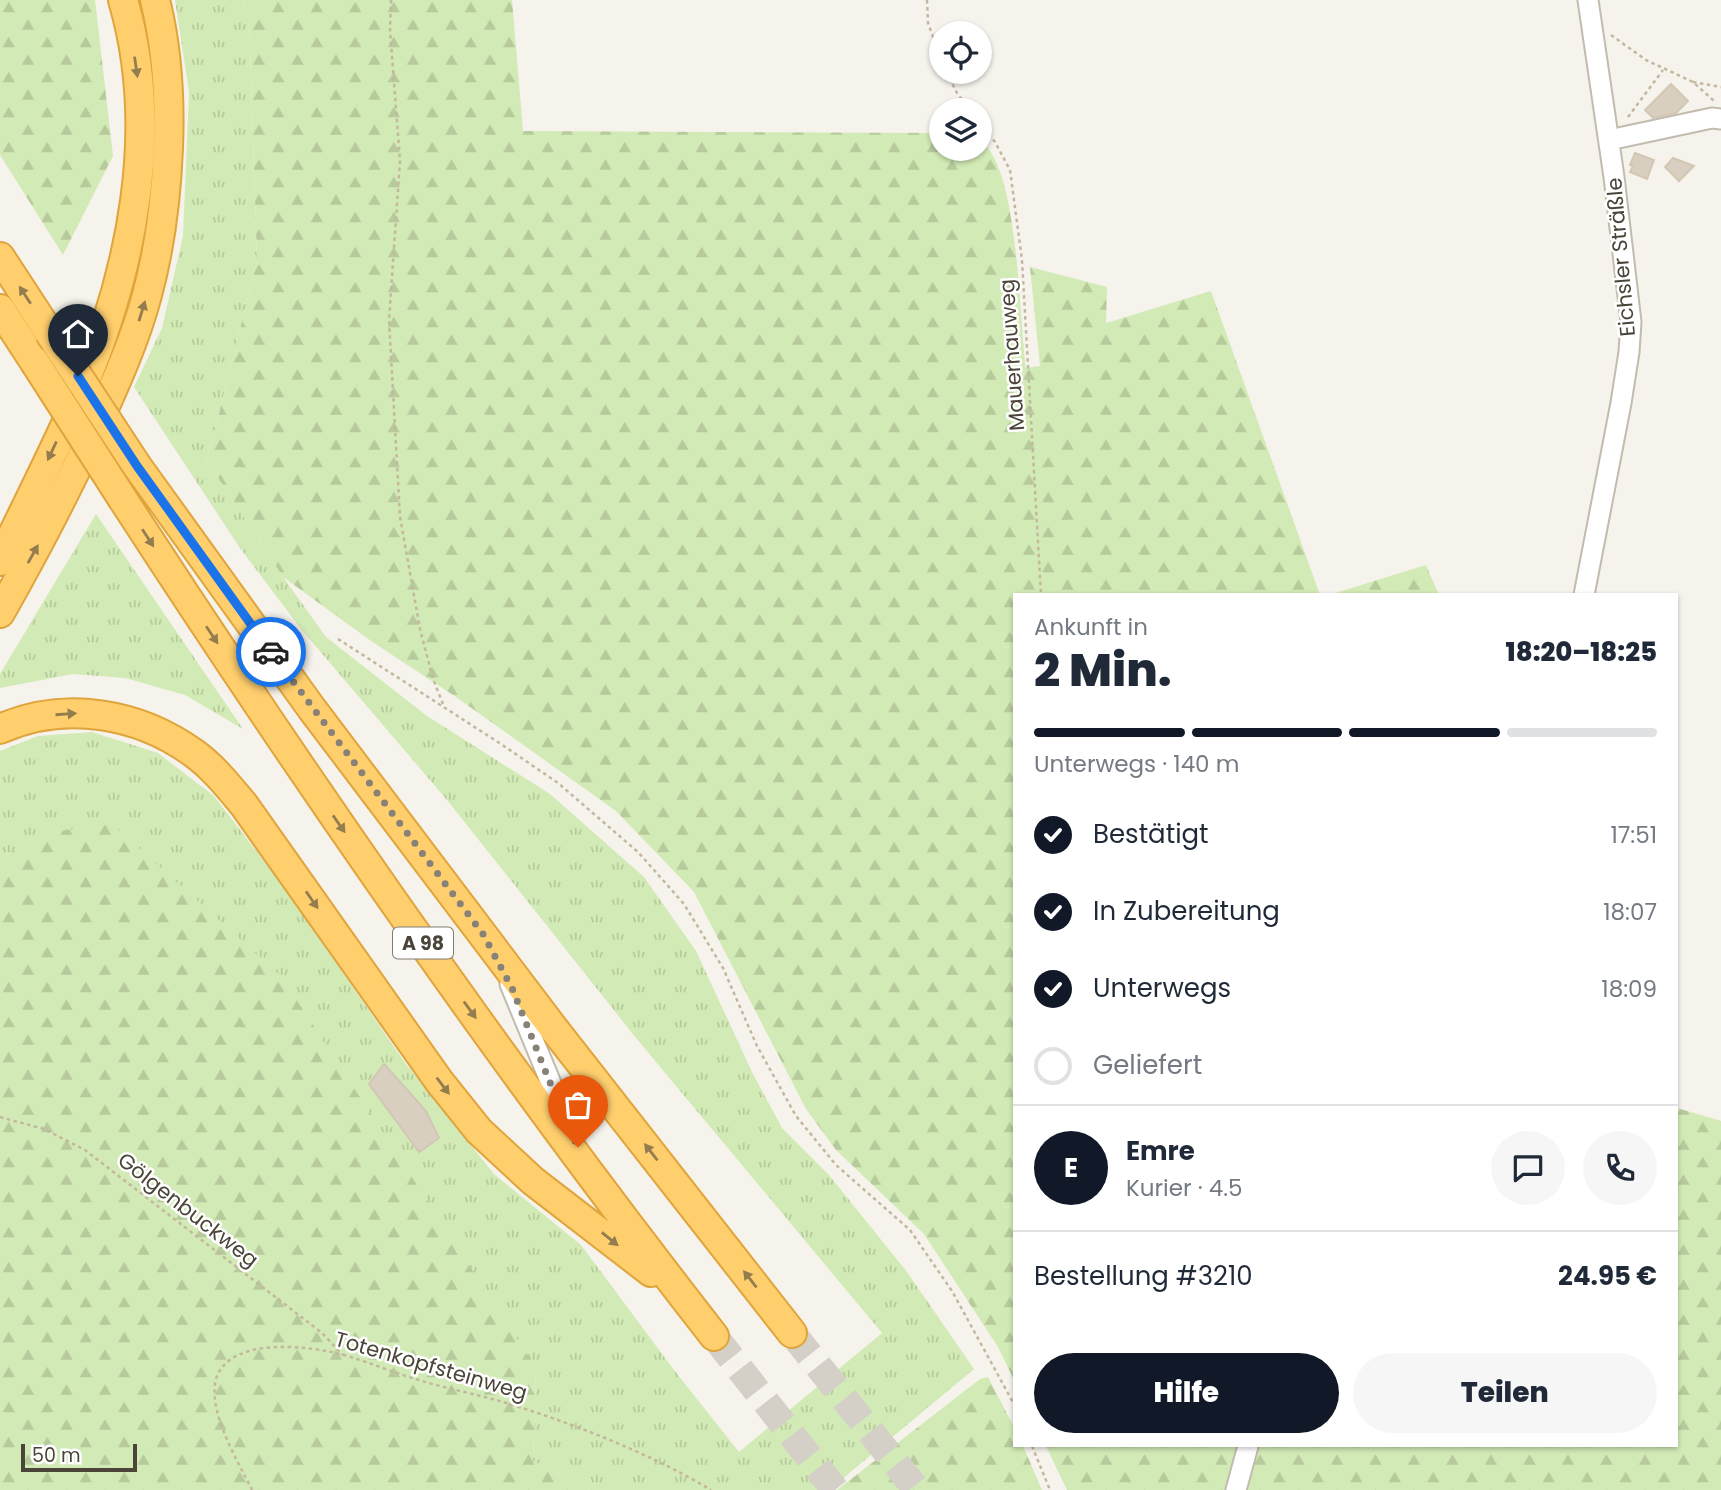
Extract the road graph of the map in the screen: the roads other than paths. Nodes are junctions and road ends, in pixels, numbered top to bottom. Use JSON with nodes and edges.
{"nodes":[{"id":1,"x":122,"y":0,"type":"edge"},
{"id":2,"x":155,"y":0,"type":"edge"},
{"id":3,"x":1588,"y":0,"type":"edge"},
{"id":4,"x":1721,"y":118,"type":"edge"},
{"id":5,"x":1614,"y":140,"type":"junction"},
{"id":6,"x":0,"y":257,"type":"edge"},
{"id":7,"x":0,"y":309,"type":"edge"},
{"id":8,"x":0,"y":561,"type":"edge"},
{"id":9,"x":1584,"y":593,"type":"edge"},
{"id":10,"x":0,"y":613,"type":"edge"},
{"id":11,"x":0,"y":729,"type":"edge"},
{"id":12,"x":483,"y":934,"type":"junction"},
{"id":13,"x":596,"y":1182,"type":"junction"},
{"id":14,"x":684,"y":1298,"type":"junction"},
{"id":15,"x":792,"y":1333,"type":"tunnel mouth"},
{"id":16,"x":714,"y":1336,"type":"tunnel mouth"},
{"id":17,"x":1248,"y":1447,"type":"edge"},
{"id":18,"x":1236,"y":1490,"type":"edge"}],
"edges":[{"from":1,"to":8,"type":"highway","one_way":true},
{"from":10,"to":2,"type":"highway","one_way":true},
{"from":3,"to":5,"type":"street","name":"Eichsler Sträßle"},
{"from":4,"to":5,"type":"street"},
{"from":5,"to":9,"type":"street","name":"Eichsler Sträßle"},
{"from":12,"to":6,"type":"highway","number":"A 98","one_way":true,"bridge":true},
{"from":7,"to":13,"type":"highway","number":"A 98","one_way":true,"bridge":true},
{"from":11,"to":14,"type":"highway","one_way":true},
{"from":12,"to":13,"type":"street"},
{"from":15,"to":12,"type":"highway","number":"A 98","one_way":true},
{"from":13,"to":14,"type":"highway","number":"A 98"},
{"from":14,"to":16,"type":"highway","number":"A 98"},
{"from":17,"to":18,"type":"street"}]}
